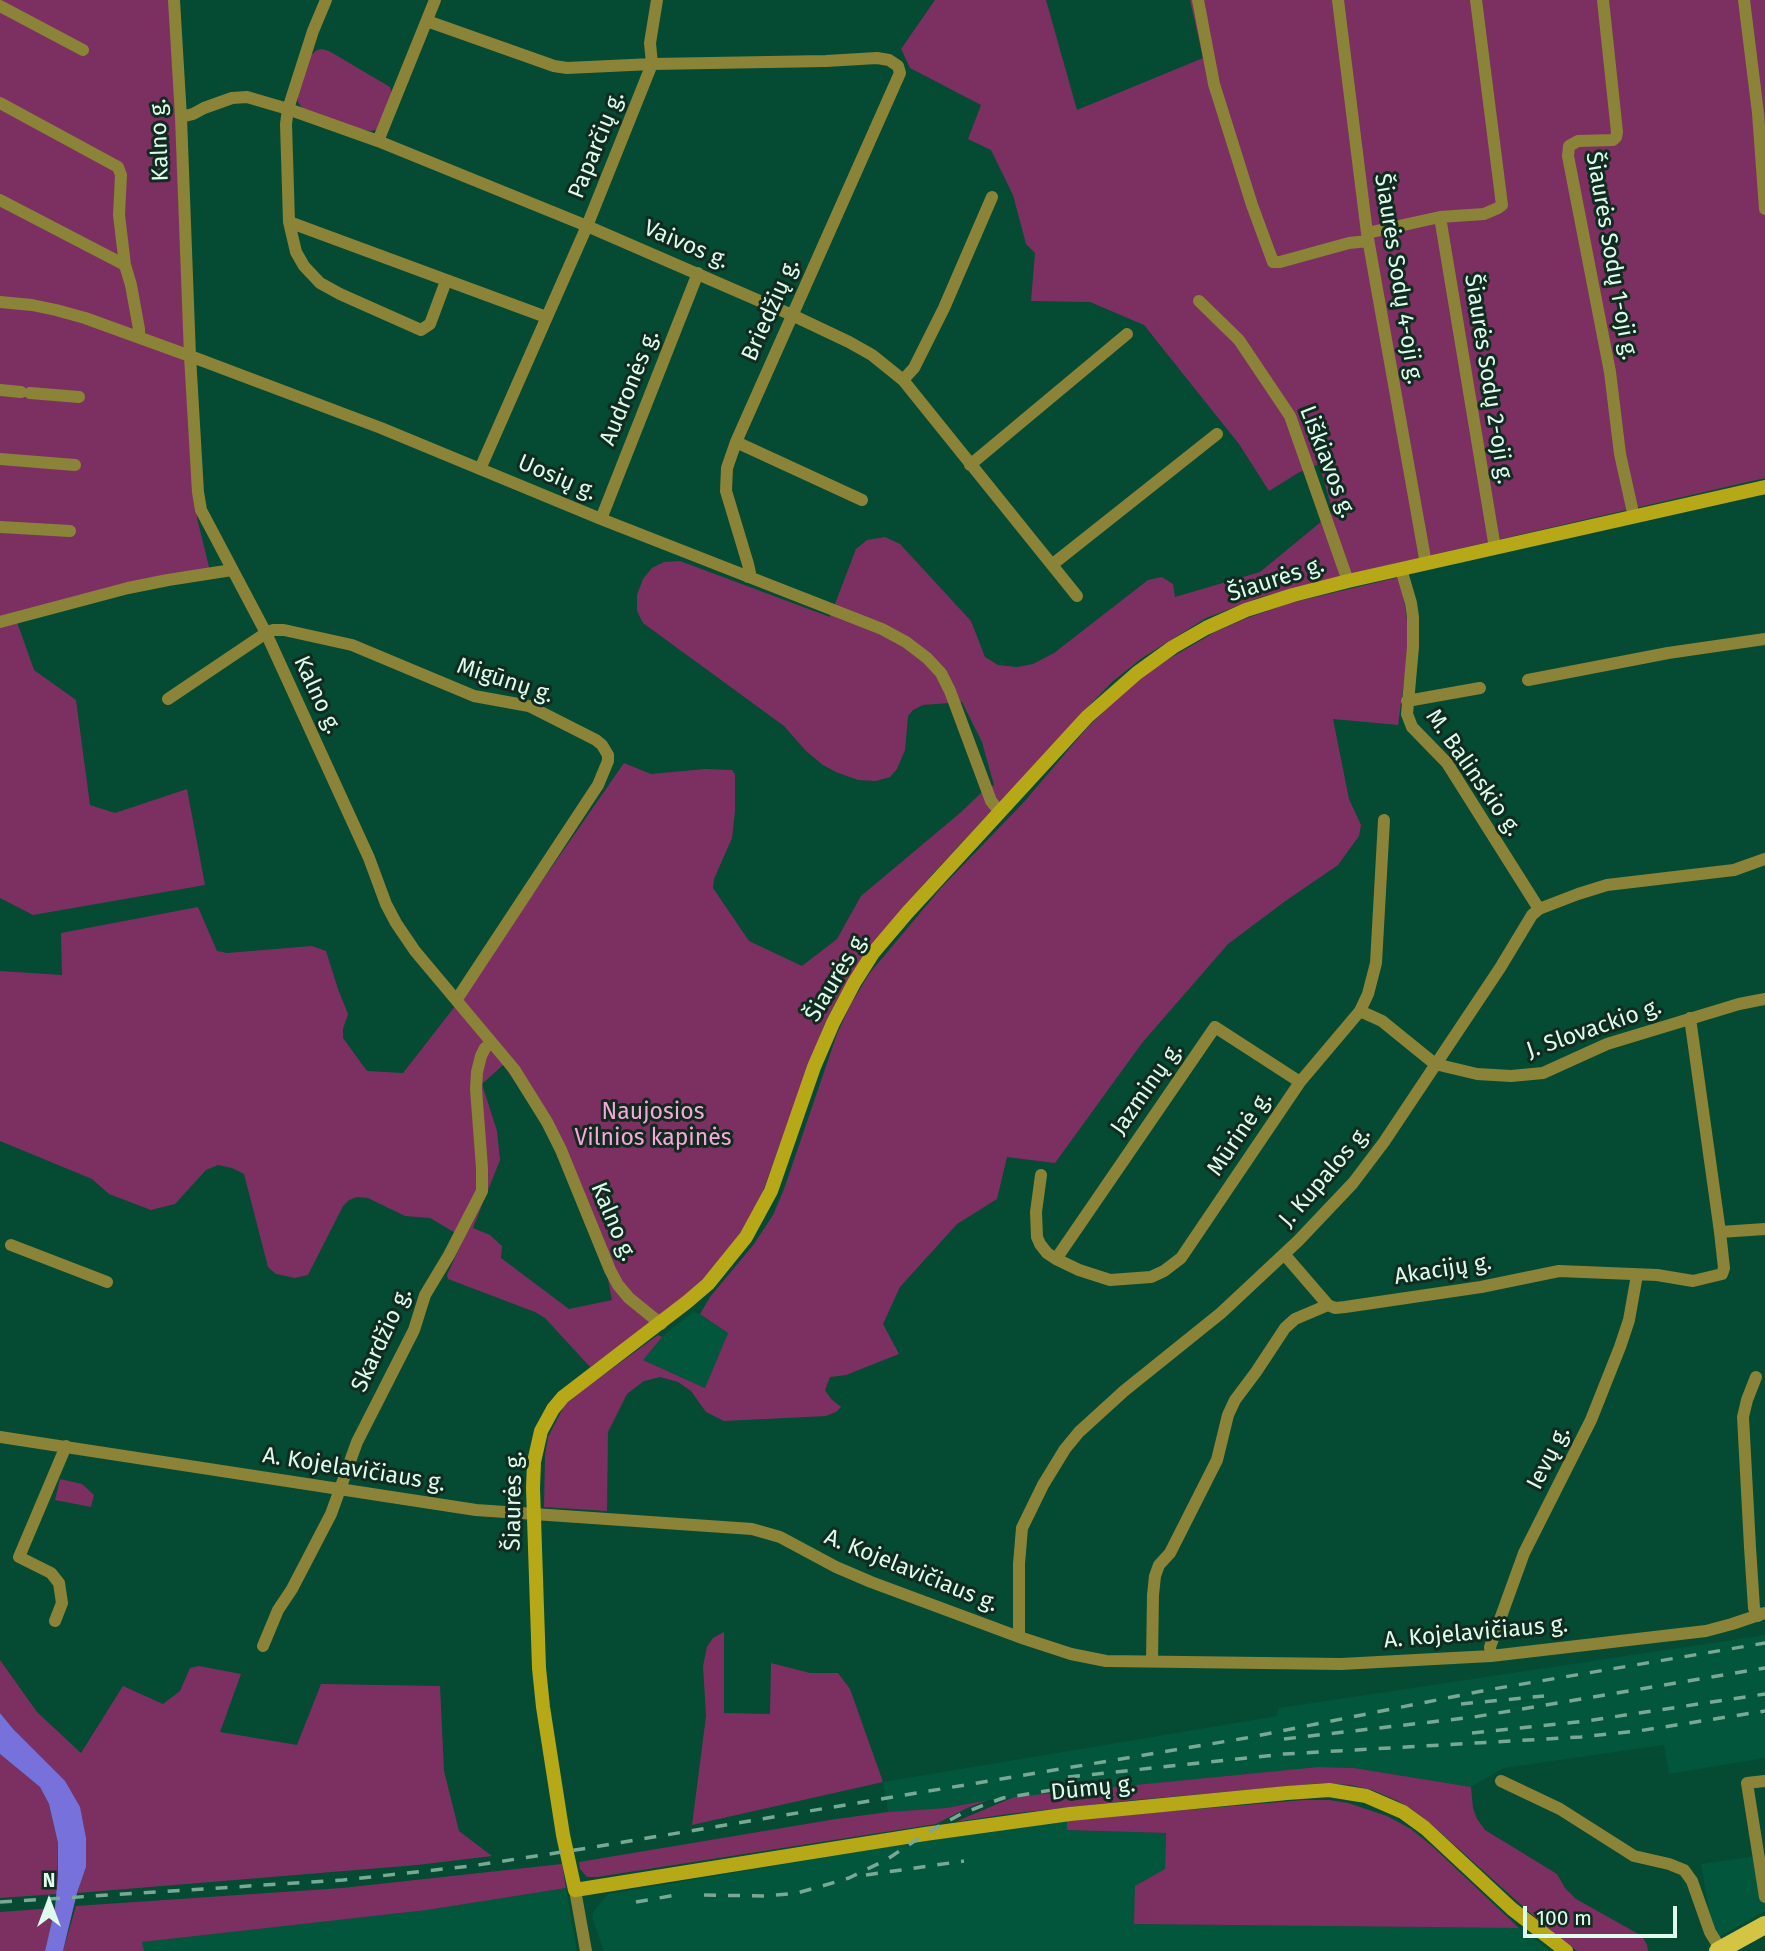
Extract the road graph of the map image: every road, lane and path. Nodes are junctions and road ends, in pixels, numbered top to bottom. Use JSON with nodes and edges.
{"nodes":[{"id":1,"x":174,"y":0,"type":"edge"},
{"id":2,"x":326,"y":0,"type":"edge"},
{"id":3,"x":435,"y":0,"type":"edge"},
{"id":4,"x":656,"y":0,"type":"edge"},
{"id":5,"x":1198,"y":0,"type":"edge"},
{"id":6,"x":1338,"y":0,"type":"edge"},
{"id":7,"x":1476,"y":0,"type":"edge"},
{"id":8,"x":1603,"y":0,"type":"edge"},
{"id":9,"x":1744,"y":0,"type":"edge"},
{"id":10,"x":0,"y":6,"type":"edge"},
{"id":11,"x":427,"y":21,"type":"junction"},
{"id":12,"x":83,"y":50,"type":"dead end"},
{"id":13,"x":652,"y":64,"type":"junction"},
{"id":14,"x":0,"y":103,"type":"edge"},
{"id":15,"x":288,"y":109,"type":"junction"},
{"id":16,"x":1761,"y":113,"type":"edge"},
{"id":17,"x":181,"y":117,"type":"junction"},
{"id":18,"x":378,"y":141,"type":"junction"},
{"id":19,"x":992,"y":197,"type":"dead end"},
{"id":20,"x":0,"y":200,"type":"edge"},
{"id":21,"x":1765,"y":209,"type":"edge"},
{"id":22,"x":1440,"y":217,"type":"junction"},
{"id":23,"x":289,"y":222,"type":"junction"},
{"id":24,"x":587,"y":226,"type":"junction"},
{"id":25,"x":1367,"y":237,"type":"junction"},
{"id":26,"x":124,"y":265,"type":"junction"},
{"id":27,"x":698,"y":273,"type":"junction"},
{"id":28,"x":446,"y":281,"type":"junction"},
{"id":29,"x":1199,"y":301,"type":"dead end"},
{"id":30,"x":0,"y":302,"type":"edge"},
{"id":31,"x":792,"y":315,"type":"junction"},
{"id":32,"x":546,"y":317,"type":"junction"},
{"id":33,"x":1127,"y":334,"type":"dead end"},
{"id":34,"x":139,"y":337,"type":"junction"},
{"id":35,"x":190,"y":356,"type":"junction"},
{"id":36,"x":903,"y":380,"type":"junction"},
{"id":37,"x":0,"y":390,"type":"edge"},
{"id":38,"x":79,"y":397,"type":"dead end"},
{"id":39,"x":1217,"y":434,"type":"dead end"},
{"id":40,"x":736,"y":442,"type":"junction"},
{"id":41,"x":0,"y":459,"type":"edge"},
{"id":42,"x":75,"y":465,"type":"dead end"},
{"id":43,"x":970,"y":465,"type":"junction"},
{"id":44,"x":480,"y":469,"type":"junction"},
{"id":45,"x":1765,"y":488,"type":"edge"},
{"id":46,"x":862,"y":500,"type":"dead end"},
{"id":47,"x":1634,"y":517,"type":"junction"},
{"id":48,"x":601,"y":519,"type":"junction"},
{"id":49,"x":0,"y":527,"type":"edge"},
{"id":50,"x":70,"y":531,"type":"dead end"},
{"id":51,"x":1495,"y":548,"type":"junction"},
{"id":52,"x":1053,"y":564,"type":"junction"},
{"id":53,"x":1426,"y":564,"type":"junction"},
{"id":54,"x":1402,"y":569,"type":"junction"},
{"id":55,"x":232,"y":570,"type":"junction"},
{"id":56,"x":748,"y":576,"type":"junction"},
{"id":57,"x":1348,"y":581,"type":"junction"},
{"id":58,"x":1077,"y":596,"type":"dead end"},
{"id":59,"x":0,"y":622,"type":"edge"},
{"id":60,"x":266,"y":633,"type":"junction"},
{"id":61,"x":1765,"y":639,"type":"edge"},
{"id":62,"x":1528,"y":680,"type":"dead end"},
{"id":63,"x":1479,"y":688,"type":"dead end"},
{"id":64,"x":168,"y":699,"type":"dead end"},
{"id":65,"x":1407,"y":701,"type":"junction"},
{"id":66,"x":1000,"y":812,"type":"junction"},
{"id":67,"x":1384,"y":820,"type":"dead end"},
{"id":68,"x":1765,"y":859,"type":"edge"},
{"id":69,"x":1539,"y":909,"type":"junction"},
{"id":70,"x":457,"y":999,"type":"junction"},
{"id":71,"x":1765,"y":999,"type":"edge"},
{"id":72,"x":1360,"y":1011,"type":"junction"},
{"id":73,"x":1690,"y":1018,"type":"junction"},
{"id":74,"x":491,"y":1043,"type":"junction"},
{"id":75,"x":1435,"y":1064,"type":"junction"},
{"id":76,"x":1300,"y":1082,"type":"junction"},
{"id":77,"x":1041,"y":1175,"type":"dead end"},
{"id":78,"x":1765,"y":1229,"type":"edge"},
{"id":79,"x":1720,"y":1232,"type":"junction"},
{"id":80,"x":11,"y":1245,"type":"dead end"},
{"id":81,"x":1284,"y":1254,"type":"junction"},
{"id":82,"x":1056,"y":1259,"type":"junction"},
{"id":83,"x":1637,"y":1275,"type":"junction"},
{"id":84,"x":107,"y":1282,"type":"dead end"},
{"id":85,"x":1328,"y":1305,"type":"junction"},
{"id":86,"x":661,"y":1324,"type":"junction"},
{"id":87,"x":1756,"y":1377,"type":"dead end"},
{"id":88,"x":0,"y":1437,"type":"edge"},
{"id":89,"x":66,"y":1446,"type":"junction"},
{"id":90,"x":341,"y":1490,"type":"junction"},
{"id":91,"x":534,"y":1514,"type":"junction"},
{"id":92,"x":1761,"y":1615,"type":"edge"},
{"id":93,"x":55,"y":1621,"type":"dead end"},
{"id":94,"x":1019,"y":1637,"type":"junction"},
{"id":95,"x":263,"y":1646,"type":"dead end"},
{"id":96,"x":1491,"y":1656,"type":"junction"},
{"id":97,"x":1152,"y":1661,"type":"junction"},
{"id":98,"x":1501,"y":1781,"type":"dead end"},
{"id":99,"x":1765,"y":1781,"type":"edge"},
{"id":100,"x":575,"y":1890,"type":"junction"},
{"id":101,"x":1765,"y":1897,"type":"edge"},
{"id":102,"x":1765,"y":1925,"type":"edge"},
{"id":103,"x":1719,"y":1950,"type":"edge"},
{"id":104,"x":586,"y":1951,"type":"edge"},
{"id":105,"x":1566,"y":1951,"type":"edge"}],
"edges":[{"from":1,"to":17,"type":"street","name":"Kalno g."},
{"from":2,"to":15,"type":"street"},
{"from":3,"to":11,"type":"street"},
{"from":4,"to":13,"type":"street"},
{"from":5,"to":25,"type":"street"},
{"from":6,"to":25,"type":"street","name":"Šiaurės Sodų 4-oji g."},
{"from":7,"to":22,"type":"street"},
{"from":8,"to":47,"type":"street","name":"Šiaurės Sodų 1-oji g."},
{"from":9,"to":16,"type":"street"},
{"from":10,"to":12,"type":"street"},
{"from":11,"to":13,"type":"street"},
{"from":11,"to":18,"type":"street"},
{"from":13,"to":24,"type":"street","name":"Paparčių g."},
{"from":13,"to":31,"type":"street","name":"Briedžių g."},
{"from":14,"to":26,"type":"street"},
{"from":15,"to":17,"type":"street","name":"Vaivos g."},
{"from":15,"to":18,"type":"street","name":"Vaivos g."},
{"from":15,"to":23,"type":"street"},
{"from":16,"to":21,"type":"street"},
{"from":17,"to":35,"type":"street","name":"Kalno g."},
{"from":18,"to":24,"type":"street","name":"Vaivos g."},
{"from":19,"to":36,"type":"street"},
{"from":20,"to":26,"type":"street"},
{"from":22,"to":25,"type":"street"},
{"from":22,"to":51,"type":"street","name":"Šiaurės Sodų 2-oji g."},
{"from":23,"to":28,"type":"street"},
{"from":23,"to":28,"type":"street"},
{"from":24,"to":27,"type":"street","name":"Vaivos g."},
{"from":24,"to":32,"type":"street","name":"Paparčių g."},
{"from":25,"to":53,"type":"street","name":"Šiaurės Sodų 4-oji g."},
{"from":26,"to":34,"type":"street"},
{"from":27,"to":31,"type":"street","name":"Vaivos g."},
{"from":27,"to":48,"type":"street","name":"Audronės g."},
{"from":28,"to":32,"type":"street"},
{"from":29,"to":57,"type":"street","name":"Liškiavos g."},
{"from":30,"to":34,"type":"street","name":"Uosių g."},
{"from":31,"to":36,"type":"street","name":"Vaivos g."},
{"from":31,"to":40,"type":"street","name":"Briedžių g."},
{"from":32,"to":44,"type":"street","name":"Paparčių g."},
{"from":33,"to":43,"type":"street"},
{"from":34,"to":35,"type":"street","name":"Uosių g."},
{"from":35,"to":44,"type":"street","name":"Uosių g."},
{"from":35,"to":55,"type":"street","name":"Kalno g."},
{"from":36,"to":43,"type":"street","name":"Vaivos g."},
{"from":37,"to":38,"type":"street"},
{"from":39,"to":52,"type":"street"},
{"from":40,"to":46,"type":"street"},
{"from":40,"to":56,"type":"street","name":"Briedžių g."},
{"from":41,"to":42,"type":"street"},
{"from":43,"to":52,"type":"street","name":"Vaivos g."},
{"from":44,"to":48,"type":"street","name":"Uosių g."},
{"from":45,"to":47,"type":"main road","name":"Šiaurės g."},
{"from":47,"to":51,"type":"main road","name":"Šiaurės g."},
{"from":48,"to":56,"type":"street","name":"Uosių g."},
{"from":49,"to":50,"type":"street"},
{"from":51,"to":53,"type":"main road","name":"Šiaurės g."},
{"from":52,"to":58,"type":"street","name":"Vaivos g."},
{"from":53,"to":54,"type":"main road","name":"Šiaurės g."},
{"from":54,"to":57,"type":"main road","name":"Šiaurės g."},
{"from":54,"to":65,"type":"street","name":"M. Balinskio g."},
{"from":55,"to":59,"type":"street"},
{"from":55,"to":60,"type":"street","name":"Kalno g."},
{"from":56,"to":66,"type":"street","name":"Uosių g."},
{"from":57,"to":66,"type":"main road","name":"Šiaurės g."},
{"from":60,"to":64,"type":"street"},
{"from":60,"to":70,"type":"street","name":"Kalno g."},
{"from":60,"to":70,"type":"street","name":"Migūnų g."},
{"from":61,"to":62,"type":"street"},
{"from":63,"to":65,"type":"street"},
{"from":65,"to":69,"type":"street","name":"M. Balinskio g."},
{"from":66,"to":86,"type":"main road","name":"Šiaurės g."},
{"from":67,"to":72,"type":"street","name":"Mūrinė g."},
{"from":68,"to":69,"type":"street"},
{"from":69,"to":75,"type":"street","name":"J. Kupalos g."},
{"from":70,"to":74,"type":"street","name":"Kalno g."},
{"from":71,"to":73,"type":"street","name":"J. Slovackio g."},
{"from":72,"to":75,"type":"street"},
{"from":72,"to":76,"type":"street","name":"Mūrinė g."},
{"from":73,"to":75,"type":"street","name":"J. Slovackio g."},
{"from":73,"to":79,"type":"street","name":"Akacijų g."},
{"from":74,"to":86,"type":"street","name":"Kalno g."},
{"from":74,"to":90,"type":"street","name":"Skardžio g."},
{"from":75,"to":81,"type":"street","name":"J. Kupalos g."},
{"from":76,"to":82,"type":"street","name":"Mūrinė g."},
{"from":76,"to":82,"type":"street","name":"Jazminų g."},
{"from":77,"to":82,"type":"street"},
{"from":78,"to":79,"type":"street"},
{"from":79,"to":83,"type":"street","name":"Akacijų g."},
{"from":80,"to":84,"type":"street"},
{"from":81,"to":85,"type":"street"},
{"from":81,"to":94,"type":"street","name":"J. Kupalos g."},
{"from":83,"to":85,"type":"street","name":"Akacijų g."},
{"from":83,"to":96,"type":"street","name":"Ievų g."},
{"from":85,"to":97,"type":"street","name":"Akacijų g."},
{"from":86,"to":91,"type":"main road","name":"Šiaurės g."},
{"from":87,"to":92,"type":"street"},
{"from":88,"to":89,"type":"street","name":"A. Kojelavičiaus g."},
{"from":89,"to":90,"type":"street","name":"A. Kojelavičiaus g."},
{"from":89,"to":93,"type":"street"},
{"from":90,"to":91,"type":"street","name":"A. Kojelavičiaus g."},
{"from":90,"to":95,"type":"street","name":"Skardžio g."},
{"from":91,"to":94,"type":"street","name":"A. Kojelavičiaus g."},
{"from":91,"to":100,"type":"main road","name":"Šiaurės g."},
{"from":92,"to":96,"type":"street","name":"A. Kojelavičiaus g."},
{"from":94,"to":97,"type":"street","name":"A. Kojelavičiaus g."},
{"from":96,"to":97,"type":"street","name":"A. Kojelavičiaus g."},
{"from":98,"to":103,"type":"street"},
{"from":99,"to":101,"type":"street"},
{"from":100,"to":104,"type":"street","name":"Šiaurės g."},
{"from":100,"to":105,"type":"main road","name":"Dūmų g."},
{"from":102,"to":103,"type":"main road"}]}
